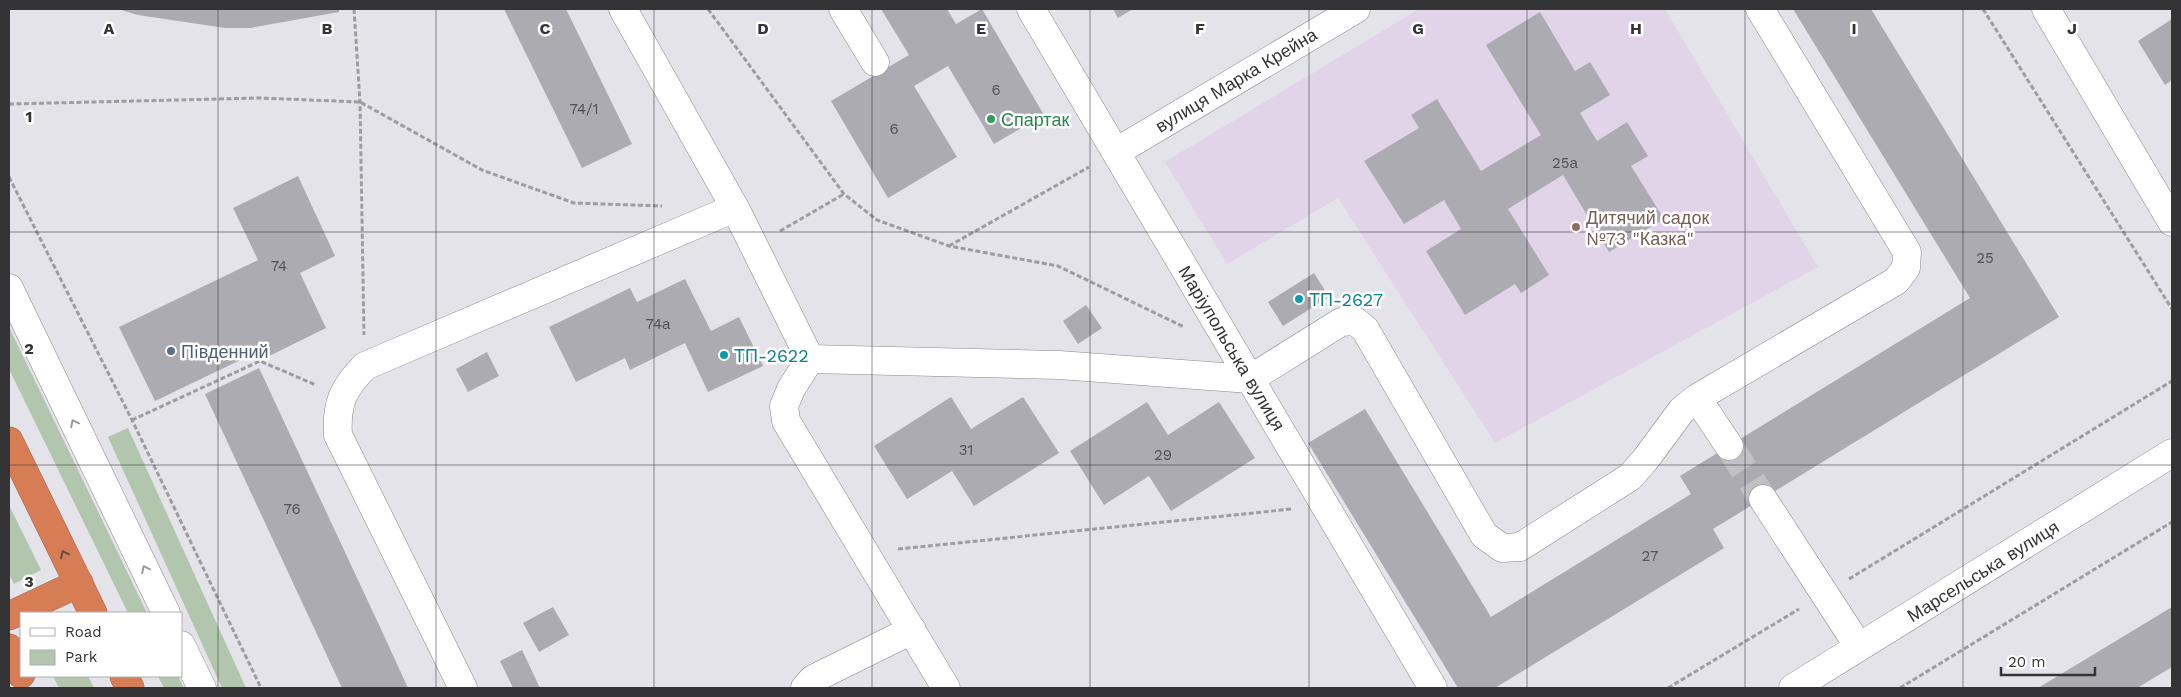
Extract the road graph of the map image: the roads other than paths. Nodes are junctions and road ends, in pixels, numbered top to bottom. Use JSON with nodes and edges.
{"nodes":[{"id":1,"x":623,"y":9,"type":"edge"},
{"id":2,"x":843,"y":9,"type":"edge"},
{"id":3,"x":1031,"y":9,"type":"edge"},
{"id":4,"x":1356,"y":9,"type":"edge"},
{"id":5,"x":1760,"y":9,"type":"edge"},
{"id":6,"x":2046,"y":9,"type":"edge"},
{"id":7,"x":875,"y":62,"type":"dead end"},
{"id":8,"x":1116,"y":152,"type":"junction"},
{"id":9,"x":735,"y":208,"type":"junction"},
{"id":10,"x":2172,"y":222,"type":"edge"},
{"id":11,"x":9,"y":288,"type":"edge"},
{"id":12,"x":810,"y":359,"type":"junction"},
{"id":13,"x":1250,"y":379,"type":"junction"},
{"id":14,"x":1697,"y":398,"type":"junction"},
{"id":15,"x":9,"y":441,"type":"edge"},
{"id":16,"x":1729,"y":446,"type":"tunnel mouth"},
{"id":17,"x":2172,"y":453,"type":"edge"},
{"id":18,"x":1763,"y":499,"type":"tunnel mouth"},
{"id":19,"x":79,"y":583,"type":"junction"},
{"id":20,"x":94,"y":612,"type":"edge"},
{"id":21,"x":166,"y":612,"type":"edge"},
{"id":22,"x":9,"y":616,"type":"edge"},
{"id":23,"x":912,"y":630,"type":"junction"},
{"id":24,"x":182,"y":647,"type":"edge"},
{"id":25,"x":1859,"y":647,"type":"junction"},
{"id":26,"x":9,"y":648,"type":"edge"},
{"id":27,"x":20,"y":671,"type":"edge"},
{"id":28,"x":202,"y":688,"type":"edge"},
{"id":29,"x":463,"y":688,"type":"edge"},
{"id":30,"x":805,"y":688,"type":"edge"},
{"id":31,"x":946,"y":688,"type":"edge"},
{"id":32,"x":1433,"y":688,"type":"edge"},
{"id":33,"x":1793,"y":688,"type":"edge"}],
"edges":[{"from":1,"to":9,"type":"street"},
{"from":2,"to":7,"type":"street"},
{"from":3,"to":8,"type":"street","name":"Маріупольська вулиця"},
{"from":4,"to":8,"type":"street","name":"вулиця Марка Крейна"},
{"from":5,"to":14,"type":"street"},
{"from":6,"to":10,"type":"street"},
{"from":8,"to":13,"type":"street","name":"Маріупольська вулиця"},
{"from":9,"to":12,"type":"street"},
{"from":9,"to":29,"type":"street"},
{"from":21,"to":11,"type":"street","one_way":true},
{"from":12,"to":13,"type":"street"},
{"from":12,"to":23,"type":"street"},
{"from":13,"to":14,"type":"street"},
{"from":13,"to":32,"type":"street","name":"Маріупольська вулиця"},
{"from":14,"to":16,"type":"street"},
{"from":19,"to":15,"type":"highway","one_way":true},
{"from":17,"to":25,"type":"street","name":"Марсельська вулиця"},
{"from":18,"to":25,"type":"street"},
{"from":19,"to":20,"type":"highway"},
{"from":19,"to":22,"type":"highway"},
{"from":23,"to":30,"type":"street"},
{"from":23,"to":31,"type":"street"},
{"from":24,"to":28,"type":"street"},
{"from":25,"to":33,"type":"street","name":"Марсельська вулиця"},
{"from":26,"to":27,"type":"highway"}]}
